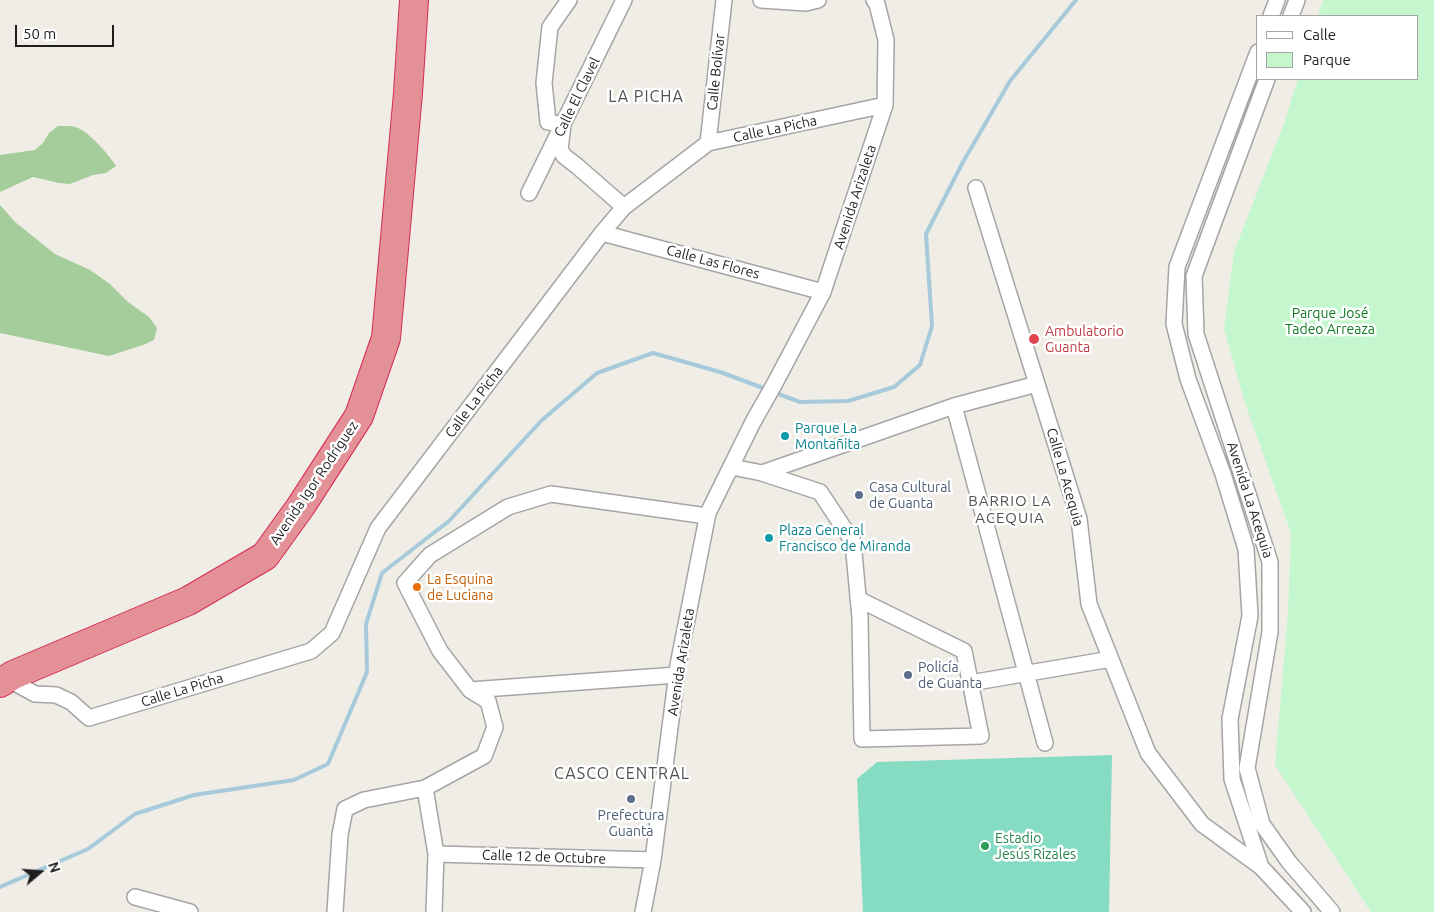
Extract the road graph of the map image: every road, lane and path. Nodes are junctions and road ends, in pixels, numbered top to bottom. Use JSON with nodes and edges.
{"nodes":[{"id":1,"x":414,"y":0,"type":"edge"},
{"id":2,"x":569,"y":0,"type":"edge"},
{"id":3,"x":624,"y":0,"type":"edge"},
{"id":4,"x":724,"y":0,"type":"edge"},
{"id":5,"x":761,"y":0,"type":"edge"},
{"id":6,"x":818,"y":0,"type":"edge"},
{"id":7,"x":1277,"y":0,"type":"edge"},
{"id":8,"x":1297,"y":0,"type":"edge"},
{"id":9,"x":878,"y":1,"type":"edge"},
{"id":10,"x":1271,"y":15,"type":"edge"},
{"id":11,"x":1291,"y":15,"type":"edge"},
{"id":12,"x":1256,"y":57,"type":"edge"},
{"id":13,"x":1268,"y":80,"type":"edge"},
{"id":14,"x":885,"y":105,"type":"junction"},
{"id":15,"x":563,"y":125,"type":"junction"},
{"id":16,"x":708,"y":144,"type":"junction"},
{"id":17,"x":976,"y":188,"type":"dead end"},
{"id":18,"x":529,"y":193,"type":"dead end"},
{"id":19,"x":624,"y":207,"type":"junction"},
{"id":20,"x":602,"y":233,"type":"junction"},
{"id":21,"x":823,"y":292,"type":"junction"},
{"id":22,"x":1037,"y":384,"type":"junction"},
{"id":23,"x":954,"y":406,"type":"junction"},
{"id":24,"x":732,"y":467,"type":"junction"},
{"id":25,"x":762,"y":472,"type":"junction"},
{"id":26,"x":707,"y":516,"type":"junction"},
{"id":27,"x":858,"y":599,"type":"junction"},
{"id":28,"x":1111,"y":659,"type":"junction"},
{"id":29,"x":1027,"y":673,"type":"junction"},
{"id":30,"x":677,"y":675,"type":"junction"},
{"id":31,"x":7,"y":679,"type":"edge"},
{"id":32,"x":970,"y":683,"type":"junction"},
{"id":33,"x":470,"y":690,"type":"junction"},
{"id":34,"x":1046,"y":743,"type":"dead end"},
{"id":35,"x":425,"y":788,"type":"junction"},
{"id":36,"x":436,"y":854,"type":"junction"},
{"id":37,"x":653,"y":860,"type":"junction"},
{"id":38,"x":1261,"y":867,"type":"junction"},
{"id":39,"x":135,"y":898,"type":"dead end"},
{"id":40,"x":190,"y":912,"type":"edge"},
{"id":41,"x":336,"y":912,"type":"edge"},
{"id":42,"x":434,"y":912,"type":"edge"},
{"id":43,"x":644,"y":912,"type":"edge"},
{"id":44,"x":1303,"y":912,"type":"edge"},
{"id":45,"x":1332,"y":912,"type":"edge"}],
"edges":[{"from":1,"to":31,"type":"highway","name":"Avenida Igor Rodríguez"},
{"from":2,"to":15,"type":"street"},
{"from":3,"to":15,"type":"street","name":"Calle El Clavel"},
{"from":4,"to":16,"type":"street","name":"Calle Bolívar"},
{"from":5,"to":6,"type":"street"},
{"from":7,"to":10,"type":"street"},
{"from":8,"to":11,"type":"street"},
{"from":9,"to":14,"type":"street","name":"Avenida Arizaleta"},
{"from":12,"to":38,"type":"street","name":"Avenida La Acequia"},
{"from":13,"to":45,"type":"street","name":"Avenida La Acequia"},
{"from":14,"to":16,"type":"street","name":"Calle La Picha"},
{"from":14,"to":21,"type":"street","name":"Avenida Arizaleta"},
{"from":15,"to":18,"type":"street","name":"Calle El Clavel"},
{"from":15,"to":19,"type":"street"},
{"from":16,"to":19,"type":"street","name":"Calle La Picha"},
{"from":17,"to":22,"type":"street","name":"Calle La Acequia"},
{"from":19,"to":20,"type":"street","name":"Calle La Picha"},
{"from":20,"to":21,"type":"street","name":"Calle Las Flores"},
{"from":20,"to":31,"type":"street","name":"Calle La Picha"},
{"from":21,"to":24,"type":"street","name":"Avenida Arizaleta"},
{"from":22,"to":23,"type":"street"},
{"from":22,"to":28,"type":"street","name":"Calle La Acequia"},
{"from":23,"to":25,"type":"street"},
{"from":23,"to":29,"type":"street"},
{"from":24,"to":25,"type":"street"},
{"from":24,"to":26,"type":"street","name":"Avenida Arizaleta"},
{"from":25,"to":27,"type":"street"},
{"from":26,"to":30,"type":"street","name":"Avenida Arizaleta"},
{"from":26,"to":33,"type":"street"},
{"from":27,"to":32,"type":"street"},
{"from":27,"to":32,"type":"street"},
{"from":28,"to":29,"type":"street"},
{"from":28,"to":38,"type":"street","name":"Calle La Acequia"},
{"from":29,"to":32,"type":"street"},
{"from":29,"to":34,"type":"street"},
{"from":30,"to":33,"type":"street"},
{"from":30,"to":37,"type":"street","name":"Avenida Arizaleta"},
{"from":33,"to":35,"type":"street"},
{"from":35,"to":36,"type":"street"},
{"from":35,"to":41,"type":"street"},
{"from":36,"to":37,"type":"street","name":"Calle 12 de Octubre"},
{"from":36,"to":42,"type":"street"},
{"from":37,"to":43,"type":"street","name":"Avenida Arizaleta"},
{"from":38,"to":44,"type":"street"},
{"from":39,"to":40,"type":"street"}]}
